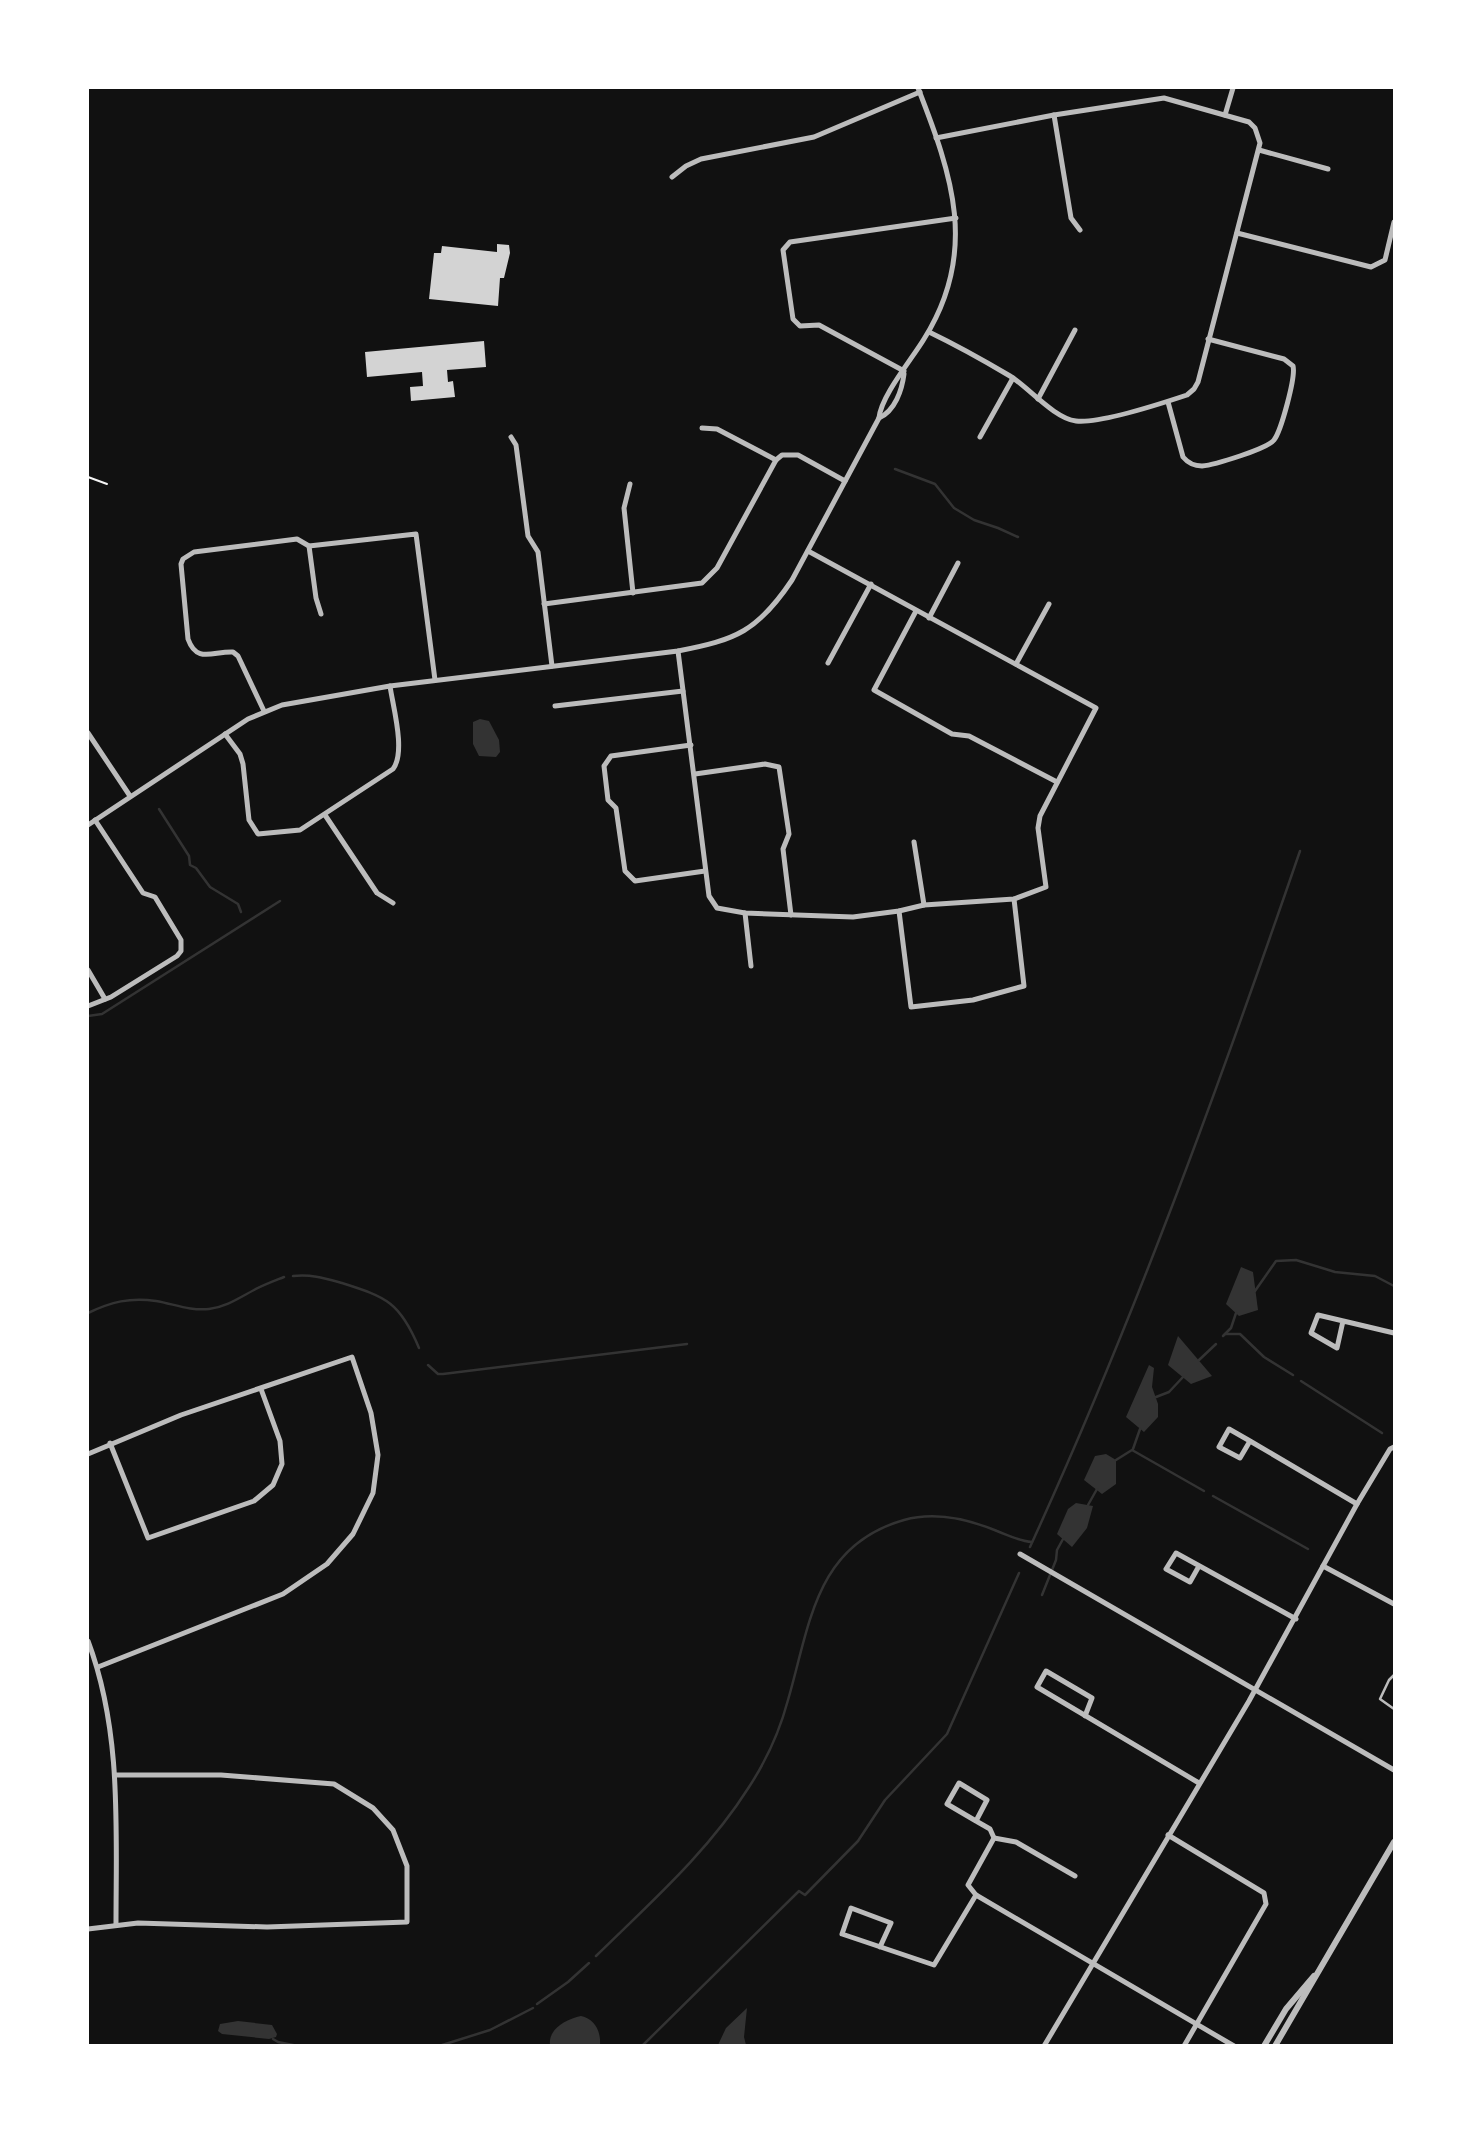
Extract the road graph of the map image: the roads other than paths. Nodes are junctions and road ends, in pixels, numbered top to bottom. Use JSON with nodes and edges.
{"nodes":[{"id":1,"x":1233,"y":88,"type":"edge"},
{"id":2,"x":919,"y":90,"type":"edge"},
{"id":3,"x":1054,"y":115,"type":"junction"},
{"id":4,"x":1225,"y":115,"type":"junction"},
{"id":5,"x":936,"y":138,"type":"junction"},
{"id":6,"x":1259,"y":150,"type":"junction"},
{"id":7,"x":1328,"y":169,"type":"dead end"},
{"id":8,"x":672,"y":177,"type":"dead end"},
{"id":9,"x":956,"y":218,"type":"junction"},
{"id":10,"x":1395,"y":222,"type":"edge"},
{"id":11,"x":1080,"y":230,"type":"dead end"},
{"id":12,"x":1237,"y":233,"type":"junction"},
{"id":13,"x":1075,"y":330,"type":"dead end"},
{"id":14,"x":929,"y":331,"type":"junction"},
{"id":15,"x":1208,"y":339,"type":"junction"},
{"id":16,"x":904,"y":371,"type":"junction"},
{"id":17,"x":1013,"y":378,"type":"junction"},
{"id":18,"x":1038,"y":400,"type":"junction"},
{"id":19,"x":1168,"y":402,"type":"junction"},
{"id":20,"x":702,"y":428,"type":"dead end"},
{"id":21,"x":510,"y":437,"type":"dead end"},
{"id":22,"x":980,"y":438,"type":"dead end"},
{"id":23,"x":776,"y":460,"type":"junction"},
{"id":24,"x":845,"y":481,"type":"junction"},
{"id":25,"x":630,"y":484,"type":"dead end"},
{"id":26,"x":309,"y":546,"type":"junction"},
{"id":27,"x":808,"y":551,"type":"junction"},
{"id":28,"x":958,"y":563,"type":"dead end"},
{"id":29,"x":871,"y":584,"type":"junction"},
{"id":30,"x":633,"y":593,"type":"junction"},
{"id":31,"x":544,"y":604,"type":"junction"},
{"id":32,"x":1049,"y":604,"type":"dead end"},
{"id":33,"x":916,"y":611,"type":"junction"},
{"id":34,"x":321,"y":614,"type":"dead end"},
{"id":35,"x":929,"y":618,"type":"junction"},
{"id":36,"x":678,"y":651,"type":"junction"},
{"id":37,"x":828,"y":663,"type":"dead end"},
{"id":38,"x":1016,"y":664,"type":"junction"},
{"id":39,"x":552,"y":666,"type":"junction"},
{"id":40,"x":435,"y":680,"type":"junction"},
{"id":41,"x":390,"y":686,"type":"junction"},
{"id":42,"x":683,"y":691,"type":"junction"},
{"id":43,"x":555,"y":706,"type":"dead end"},
{"id":44,"x":264,"y":711,"type":"junction"},
{"id":45,"x":88,"y":733,"type":"edge"},
{"id":46,"x":225,"y":734,"type":"junction"},
{"id":47,"x":691,"y":745,"type":"junction"},
{"id":48,"x":695,"y":774,"type":"junction"},
{"id":49,"x":1057,"y":782,"type":"junction"},
{"id":50,"x":130,"y":796,"type":"junction"},
{"id":51,"x":325,"y":815,"type":"junction"},
{"id":52,"x":94,"y":820,"type":"junction"},
{"id":53,"x":88,"y":825,"type":"edge"},
{"id":54,"x":914,"y":842,"type":"dead end"},
{"id":55,"x":705,"y":871,"type":"junction"},
{"id":56,"x":1014,"y":899,"type":"junction"},
{"id":57,"x":393,"y":903,"type":"dead end"},
{"id":58,"x":924,"y":905,"type":"junction"},
{"id":59,"x":899,"y":911,"type":"junction"},
{"id":60,"x":744,"y":913,"type":"junction"},
{"id":61,"x":791,"y":915,"type":"junction"},
{"id":62,"x":751,"y":966,"type":"dead end"},
{"id":63,"x":88,"y":970,"type":"edge"},
{"id":64,"x":105,"y":999,"type":"junction"},
{"id":65,"x":88,"y":1006,"type":"edge"},
{"id":66,"x":1343,"y":1321,"type":"junction"},
{"id":67,"x":1395,"y":1333,"type":"edge"},
{"id":68,"x":261,"y":1389,"type":"junction"},
{"id":69,"x":1250,"y":1441,"type":"junction"},
{"id":70,"x":110,"y":1443,"type":"junction"},
{"id":71,"x":1395,"y":1447,"type":"edge"},
{"id":72,"x":88,"y":1454,"type":"edge"},
{"id":73,"x":1357,"y":1504,"type":"junction"},
{"id":74,"x":1020,"y":1554,"type":"dead end"},
{"id":75,"x":1199,"y":1566,"type":"junction"},
{"id":76,"x":1323,"y":1566,"type":"junction"},
{"id":77,"x":1395,"y":1604,"type":"edge"},
{"id":78,"x":1296,"y":1619,"type":"junction"},
{"id":79,"x":88,"y":1641,"type":"edge"},
{"id":80,"x":98,"y":1667,"type":"junction"},
{"id":81,"x":1395,"y":1675,"type":"edge"},
{"id":82,"x":1255,"y":1690,"type":"junction"},
{"id":83,"x":1395,"y":1709,"type":"edge"},
{"id":84,"x":1085,"y":1716,"type":"junction"},
{"id":85,"x":1395,"y":1770,"type":"edge"},
{"id":86,"x":116,"y":1774,"type":"junction"},
{"id":87,"x":1199,"y":1783,"type":"junction"},
{"id":88,"x":976,"y":1821,"type":"junction"},
{"id":89,"x":1168,"y":1835,"type":"junction"},
{"id":90,"x":994,"y":1838,"type":"junction"},
{"id":91,"x":1395,"y":1842,"type":"edge"},
{"id":92,"x":1075,"y":1877,"type":"dead end"},
{"id":93,"x":976,"y":1895,"type":"junction"},
{"id":94,"x":116,"y":1924,"type":"junction"},
{"id":95,"x":88,"y":1929,"type":"edge"},
{"id":96,"x":880,"y":1947,"type":"dead end"},
{"id":97,"x":1093,"y":1964,"type":"junction"},
{"id":98,"x":1324,"y":1964,"type":"junction"},
{"id":99,"x":1197,"y":2023,"type":"junction"},
{"id":100,"x":1044,"y":2046,"type":"edge"},
{"id":101,"x":1184,"y":2046,"type":"edge"},
{"id":102,"x":1234,"y":2046,"type":"edge"},
{"id":103,"x":1264,"y":2046,"type":"edge"},
{"id":104,"x":1275,"y":2046,"type":"edge"}],
"edges":[{"from":1,"to":4,"type":"street"},
{"from":2,"to":5,"type":"street"},
{"from":2,"to":8,"type":"street"},
{"from":3,"to":4,"type":"street"},
{"from":3,"to":5,"type":"street"},
{"from":3,"to":11,"type":"street"},
{"from":4,"to":6,"type":"street"},
{"from":5,"to":9,"type":"street"},
{"from":6,"to":7,"type":"street"},
{"from":6,"to":12,"type":"street"},
{"from":9,"to":14,"type":"street"},
{"from":9,"to":16,"type":"street"},
{"from":10,"to":12,"type":"street"},
{"from":12,"to":15,"type":"street"},
{"from":13,"to":18,"type":"street"},
{"from":14,"to":16,"type":"street"},
{"from":14,"to":17,"type":"street"},
{"from":15,"to":19,"type":"street"},
{"from":15,"to":19,"type":"street"},
{"from":16,"to":24,"type":"street"},
{"from":17,"to":18,"type":"street"},
{"from":17,"to":22,"type":"street"},
{"from":18,"to":19,"type":"street"},
{"from":20,"to":23,"type":"street"},
{"from":21,"to":31,"type":"street"},
{"from":23,"to":24,"type":"street"},
{"from":23,"to":30,"type":"street"},
{"from":24,"to":27,"type":"street"},
{"from":25,"to":30,"type":"street"},
{"from":26,"to":34,"type":"street"},
{"from":26,"to":40,"type":"street"},
{"from":26,"to":44,"type":"street"},
{"from":27,"to":29,"type":"street"},
{"from":27,"to":36,"type":"street"},
{"from":28,"to":35,"type":"street"},
{"from":29,"to":33,"type":"street"},
{"from":29,"to":37,"type":"street"},
{"from":30,"to":31,"type":"street"},
{"from":31,"to":39,"type":"street"},
{"from":32,"to":38,"type":"street"},
{"from":33,"to":35,"type":"street"},
{"from":33,"to":49,"type":"street"},
{"from":35,"to":38,"type":"street"},
{"from":36,"to":39,"type":"street"},
{"from":36,"to":42,"type":"street"},
{"from":38,"to":49,"type":"street"},
{"from":39,"to":40,"type":"street"},
{"from":40,"to":41,"type":"street"},
{"from":41,"to":44,"type":"street"},
{"from":41,"to":51,"type":"street"},
{"from":42,"to":43,"type":"street"},
{"from":42,"to":47,"type":"street"},
{"from":44,"to":46,"type":"street"},
{"from":45,"to":50,"type":"street"},
{"from":46,"to":50,"type":"street"},
{"from":46,"to":51,"type":"street"},
{"from":47,"to":48,"type":"street"},
{"from":47,"to":55,"type":"street"},
{"from":48,"to":55,"type":"street"},
{"from":48,"to":61,"type":"street"},
{"from":49,"to":56,"type":"street"},
{"from":50,"to":52,"type":"street"},
{"from":51,"to":57,"type":"street"},
{"from":52,"to":53,"type":"street"},
{"from":52,"to":64,"type":"street"},
{"from":54,"to":58,"type":"street"},
{"from":55,"to":60,"type":"street"},
{"from":56,"to":58,"type":"street"},
{"from":56,"to":59,"type":"street"},
{"from":58,"to":59,"type":"street"},
{"from":59,"to":61,"type":"street"},
{"from":60,"to":61,"type":"street"},
{"from":60,"to":62,"type":"street"},
{"from":63,"to":64,"type":"street"},
{"from":64,"to":65,"type":"street"},
{"from":66,"to":66,"type":"street"},
{"from":66,"to":67,"type":"street"},
{"from":68,"to":70,"type":"street"},
{"from":68,"to":70,"type":"street"},
{"from":68,"to":80,"type":"street"},
{"from":69,"to":69,"type":"street"},
{"from":69,"to":73,"type":"street"},
{"from":70,"to":72,"type":"street"},
{"from":71,"to":73,"type":"street"},
{"from":73,"to":76,"type":"street"},
{"from":74,"to":82,"type":"street"},
{"from":75,"to":75,"type":"street"},
{"from":75,"to":78,"type":"street"},
{"from":76,"to":77,"type":"street"},
{"from":76,"to":78,"type":"street"},
{"from":78,"to":82,"type":"street"},
{"from":79,"to":80,"type":"street"},
{"from":80,"to":86,"type":"street"},
{"from":81,"to":83,"type":"lane"},
{"from":82,"to":85,"type":"street"},
{"from":82,"to":87,"type":"street"},
{"from":84,"to":84,"type":"street"},
{"from":84,"to":87,"type":"street"},
{"from":86,"to":94,"type":"street"},
{"from":86,"to":94,"type":"street"},
{"from":87,"to":89,"type":"street"},
{"from":88,"to":88,"type":"street"},
{"from":88,"to":90,"type":"street"},
{"from":89,"to":97,"type":"street"},
{"from":89,"to":99,"type":"street"},
{"from":90,"to":92,"type":"street"},
{"from":90,"to":93,"type":"street"},
{"from":91,"to":98,"type":"street"},
{"from":93,"to":96,"type":"street"},
{"from":93,"to":97,"type":"street"},
{"from":94,"to":95,"type":"street"},
{"from":97,"to":99,"type":"street"},
{"from":97,"to":100,"type":"street"},
{"from":98,"to":103,"type":"street"},
{"from":98,"to":104,"type":"street"},
{"from":99,"to":101,"type":"street"},
{"from":99,"to":102,"type":"street"}]}
